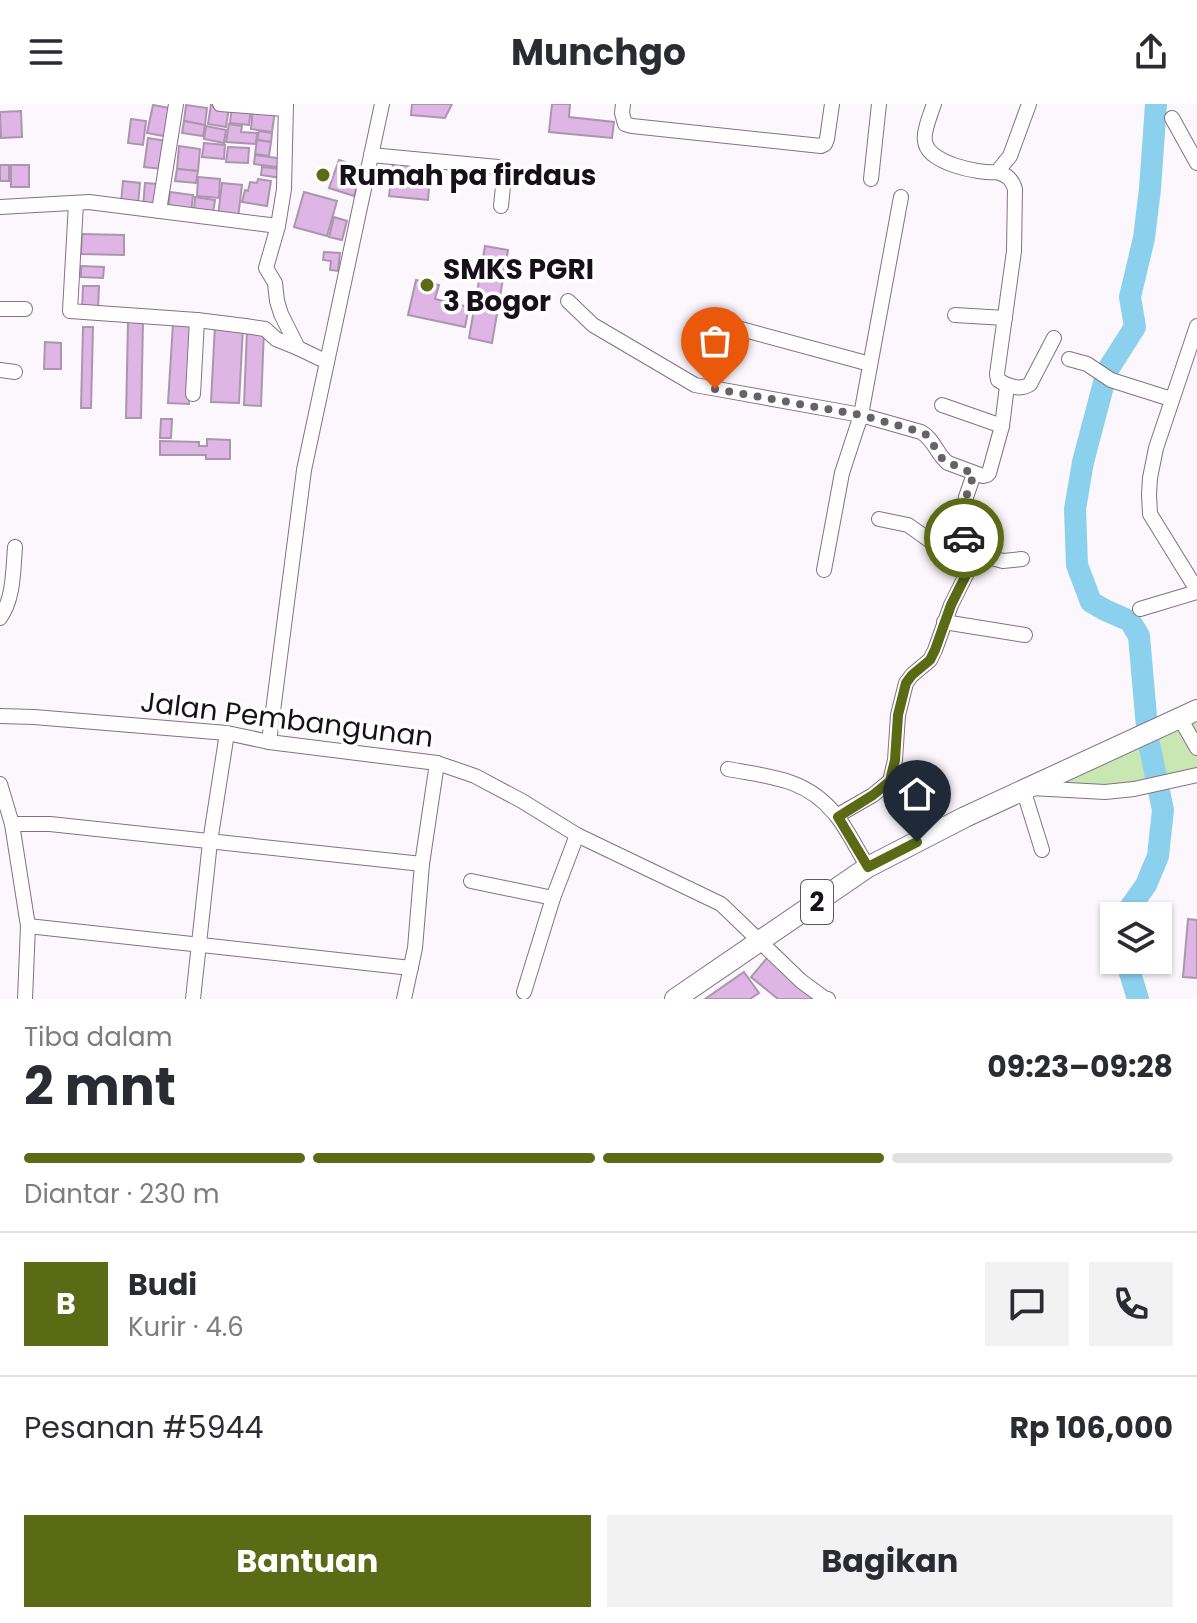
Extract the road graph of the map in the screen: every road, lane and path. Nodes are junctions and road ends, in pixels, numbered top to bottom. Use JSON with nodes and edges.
{"nodes":[{"id":1,"x":176,"y":104,"type":"edge"},
{"id":2,"x":220,"y":104,"type":"edge"},
{"id":3,"x":382,"y":104,"type":"edge"},
{"id":4,"x":623,"y":104,"type":"edge"},
{"id":5,"x":832,"y":104,"type":"edge"},
{"id":6,"x":879,"y":104,"type":"edge"},
{"id":7,"x":934,"y":104,"type":"edge"},
{"id":8,"x":1029,"y":104,"type":"edge"},
{"id":9,"x":286,"y":107,"type":"edge"},
{"id":10,"x":1172,"y":118,"type":"dead end"},
{"id":11,"x":371,"y":155,"type":"junction"},
{"id":12,"x":1197,"y":163,"type":"edge"},
{"id":13,"x":997,"y":172,"type":"junction"},
{"id":14,"x":871,"y":179,"type":"dead end"},
{"id":15,"x":901,"y":197,"type":"dead end"},
{"id":16,"x":76,"y":203,"type":"junction"},
{"id":17,"x":501,"y":206,"type":"dead end"},
{"id":18,"x":0,"y":207,"type":"edge"},
{"id":19,"x":159,"y":211,"type":"junction"},
{"id":20,"x":278,"y":226,"type":"junction"},
{"id":21,"x":568,"y":301,"type":"dead end"},
{"id":22,"x":0,"y":309,"type":"edge"},
{"id":23,"x":25,"y":309,"type":"dead end"},
{"id":24,"x":955,"y":315,"type":"dead end"},
{"id":25,"x":1005,"y":318,"type":"junction"},
{"id":26,"x":197,"y":320,"type":"junction"},
{"id":27,"x":1197,"y":326,"type":"edge"},
{"id":28,"x":741,"y":329,"type":"dead end"},
{"id":29,"x":1054,"y":338,"type":"dead end"},
{"id":30,"x":298,"y":348,"type":"junction"},
{"id":31,"x":1069,"y":359,"type":"dead end"},
{"id":32,"x":327,"y":362,"type":"junction"},
{"id":33,"x":870,"y":364,"type":"junction"},
{"id":34,"x":1007,"y":386,"type":"junction"},
{"id":35,"x":193,"y":394,"type":"dead end"},
{"id":36,"x":1171,"y":399,"type":"junction"},
{"id":37,"x":942,"y":405,"type":"dead end"},
{"id":38,"x":861,"y":415,"type":"junction"},
{"id":39,"x":1002,"y":426,"type":"junction"},
{"id":40,"x":974,"y":474,"type":"junction"},
{"id":41,"x":879,"y":519,"type":"dead end"},
{"id":42,"x":15,"y":547,"type":"dead end"},
{"id":43,"x":964,"y":551,"type":"junction"},
{"id":44,"x":1022,"y":559,"type":"dead end"},
{"id":45,"x":824,"y":570,"type":"dead end"},
{"id":46,"x":1197,"y":591,"type":"edge"},
{"id":47,"x":1140,"y":609,"type":"dead end"},
{"id":48,"x":0,"y":618,"type":"edge"},
{"id":49,"x":944,"y":622,"type":"junction"},
{"id":50,"x":1025,"y":635,"type":"dead end"},
{"id":51,"x":0,"y":716,"type":"edge"},
{"id":52,"x":1182,"y":717,"type":"edge"},
{"id":53,"x":227,"y":733,"type":"junction"},
{"id":54,"x":269,"y":742,"type":"junction"},
{"id":55,"x":1197,"y":748,"type":"edge"},
{"id":56,"x":437,"y":763,"type":"junction"},
{"id":57,"x":728,"y":769,"type":"dead end"},
{"id":58,"x":1193,"y":776,"type":"edge"},
{"id":59,"x":0,"y":784,"type":"edge"},
{"id":60,"x":1027,"y":790,"type":"junction"},
{"id":61,"x":838,"y":817,"type":"junction"},
{"id":62,"x":12,"y":824,"type":"junction"},
{"id":63,"x":577,"y":835,"type":"junction"},
{"id":64,"x":210,"y":842,"type":"junction"},
{"id":65,"x":1042,"y":850,"type":"dead end"},
{"id":66,"x":422,"y":864,"type":"junction"},
{"id":67,"x":868,"y":867,"type":"junction"},
{"id":68,"x":471,"y":881,"type":"dead end"},
{"id":69,"x":553,"y":898,"type":"junction"},
{"id":70,"x":28,"y":926,"type":"junction"},
{"id":71,"x":760,"y":942,"type":"junction"},
{"id":72,"x":200,"y":945,"type":"junction"},
{"id":73,"x":411,"y":968,"type":"junction"},
{"id":74,"x":524,"y":992,"type":"dead end"},
{"id":75,"x":25,"y":999,"type":"edge"},
{"id":76,"x":193,"y":999,"type":"edge"},
{"id":77,"x":404,"y":999,"type":"edge"},
{"id":78,"x":675,"y":999,"type":"edge"},
{"id":79,"x":828,"y":999,"type":"edge"}],
"edges":[{"from":1,"to":19,"type":"street"},
{"from":2,"to":9,"type":"street"},
{"from":3,"to":11,"type":"street"},
{"from":4,"to":5,"type":"street"},
{"from":6,"to":14,"type":"street"},
{"from":7,"to":13,"type":"street"},
{"from":8,"to":13,"type":"street"},
{"from":9,"to":20,"type":"street"},
{"from":10,"to":12,"type":"street"},
{"from":11,"to":17,"type":"street"},
{"from":11,"to":32,"type":"street"},
{"from":13,"to":25,"type":"street"},
{"from":15,"to":33,"type":"street"},
{"from":16,"to":18,"type":"street"},
{"from":16,"to":19,"type":"street"},
{"from":16,"to":26,"type":"street"},
{"from":19,"to":20,"type":"street"},
{"from":20,"to":30,"type":"street"},
{"from":21,"to":38,"type":"street"},
{"from":22,"to":23,"type":"street"},
{"from":24,"to":25,"type":"street"},
{"from":25,"to":34,"type":"street"},
{"from":26,"to":30,"type":"street"},
{"from":26,"to":35,"type":"street"},
{"from":27,"to":36,"type":"street"},
{"from":28,"to":33,"type":"street"},
{"from":29,"to":34,"type":"street"},
{"from":30,"to":32,"type":"street"},
{"from":31,"to":36,"type":"street"},
{"from":32,"to":54,"type":"street"},
{"from":33,"to":38,"type":"street"},
{"from":34,"to":39,"type":"street"},
{"from":36,"to":46,"type":"street"},
{"from":37,"to":39,"type":"street"},
{"from":38,"to":40,"type":"street"},
{"from":38,"to":45,"type":"street"},
{"from":39,"to":40,"type":"street"},
{"from":40,"to":43,"type":"street"},
{"from":41,"to":43,"type":"street"},
{"from":42,"to":48,"type":"street"},
{"from":43,"to":44,"type":"street"},
{"from":43,"to":49,"type":"street"},
{"from":46,"to":47,"type":"street"},
{"from":49,"to":50,"type":"street"},
{"from":49,"to":61,"type":"street"},
{"from":51,"to":53,"type":"street","name":"Jalan Pembangunan"},
{"from":52,"to":55,"type":"street"},
{"from":52,"to":60,"type":"highway","number":"2"},
{"from":53,"to":54,"type":"street","name":"Jalan Pembangunan"},
{"from":53,"to":64,"type":"street"},
{"from":54,"to":56,"type":"street","name":"Jalan Pembangunan"},
{"from":56,"to":63,"type":"street","name":"Jalan Pembangunan"},
{"from":56,"to":66,"type":"street"},
{"from":57,"to":61,"type":"street"},
{"from":58,"to":60,"type":"street"},
{"from":59,"to":62,"type":"street"},
{"from":60,"to":65,"type":"street"},
{"from":60,"to":67,"type":"highway","number":"2"},
{"from":61,"to":67,"type":"street"},
{"from":62,"to":64,"type":"street"},
{"from":62,"to":70,"type":"street"},
{"from":63,"to":69,"type":"street"},
{"from":63,"to":71,"type":"street","name":"Jalan Pembangunan"},
{"from":64,"to":66,"type":"street"},
{"from":64,"to":72,"type":"street"},
{"from":66,"to":73,"type":"street"},
{"from":67,"to":71,"type":"highway","number":"2"},
{"from":68,"to":69,"type":"street"},
{"from":69,"to":74,"type":"street"},
{"from":70,"to":72,"type":"street"},
{"from":70,"to":75,"type":"street"},
{"from":71,"to":78,"type":"highway","number":"2"},
{"from":71,"to":79,"type":"street","name":"Jalan Pembangunan"},
{"from":72,"to":73,"type":"street"},
{"from":72,"to":76,"type":"street"},
{"from":73,"to":77,"type":"street"}]}
